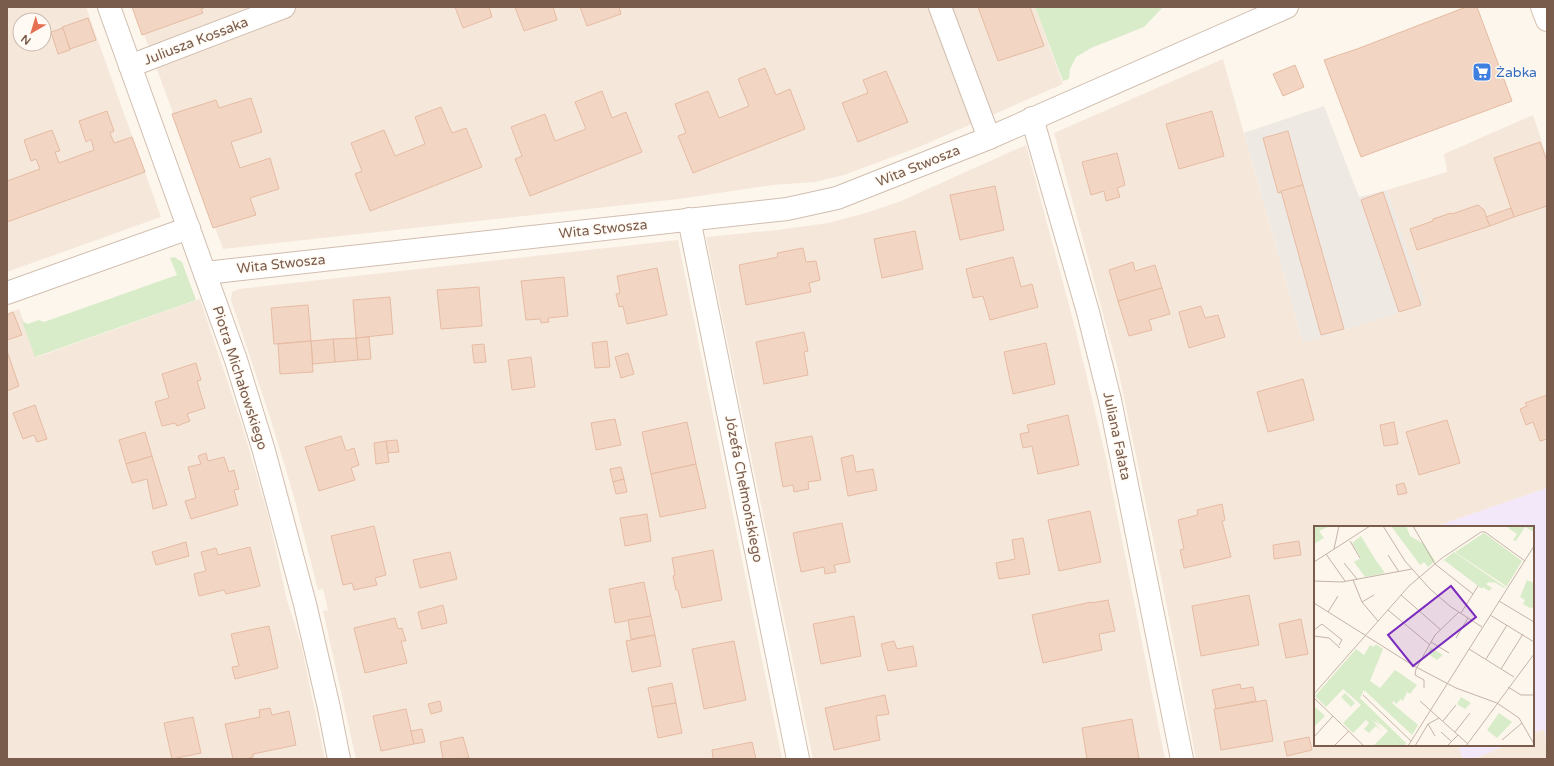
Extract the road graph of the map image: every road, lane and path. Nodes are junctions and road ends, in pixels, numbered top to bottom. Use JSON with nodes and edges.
{"nodes":[{"id":1,"x":109,"y":7,"type":"edge"},
{"id":2,"x":284,"y":7,"type":"edge"},
{"id":3,"x":940,"y":7,"type":"edge"},
{"id":4,"x":1287,"y":7,"type":"edge"},
{"id":5,"x":1542,"y":7,"type":"edge"},
{"id":6,"x":1547,"y":20,"type":"edge"},
{"id":7,"x":130,"y":66,"type":"junction"},
{"id":8,"x":1032,"y":118,"type":"junction"},
{"id":9,"x":989,"y":138,"type":"junction"},
{"id":10,"x":689,"y":219,"type":"junction"},
{"id":11,"x":189,"y":228,"type":"junction"},
{"id":12,"x":205,"y":273,"type":"junction"},
{"id":13,"x":7,"y":293,"type":"edge"},
{"id":14,"x":339,"y":759,"type":"edge"},
{"id":15,"x":798,"y":759,"type":"edge"},
{"id":16,"x":1182,"y":759,"type":"edge"}],
"edges":[{"from":1,"to":7,"type":"street","name":"Piotra Michałowskiego"},
{"from":2,"to":7,"type":"street","name":"Juliusza Kossaka"},
{"from":3,"to":9,"type":"street"},
{"from":4,"to":8,"type":"street","name":"Wita Stwosza"},
{"from":5,"to":6,"type":"street"},
{"from":7,"to":11,"type":"street","name":"Piotra Michałowskiego"},
{"from":8,"to":9,"type":"street","name":"Wita Stwosza"},
{"from":8,"to":16,"type":"street","name":"Juliana Fałata"},
{"from":9,"to":10,"type":"street","name":"Wita Stwosza"},
{"from":10,"to":12,"type":"street","name":"Wita Stwosza"},
{"from":10,"to":15,"type":"street","name":"Józefa Chełmońskiego"},
{"from":11,"to":12,"type":"street","name":"Piotra Michałowskiego"},
{"from":11,"to":13,"type":"street"},
{"from":12,"to":14,"type":"street","name":"Piotra Michałowskiego"}]}
